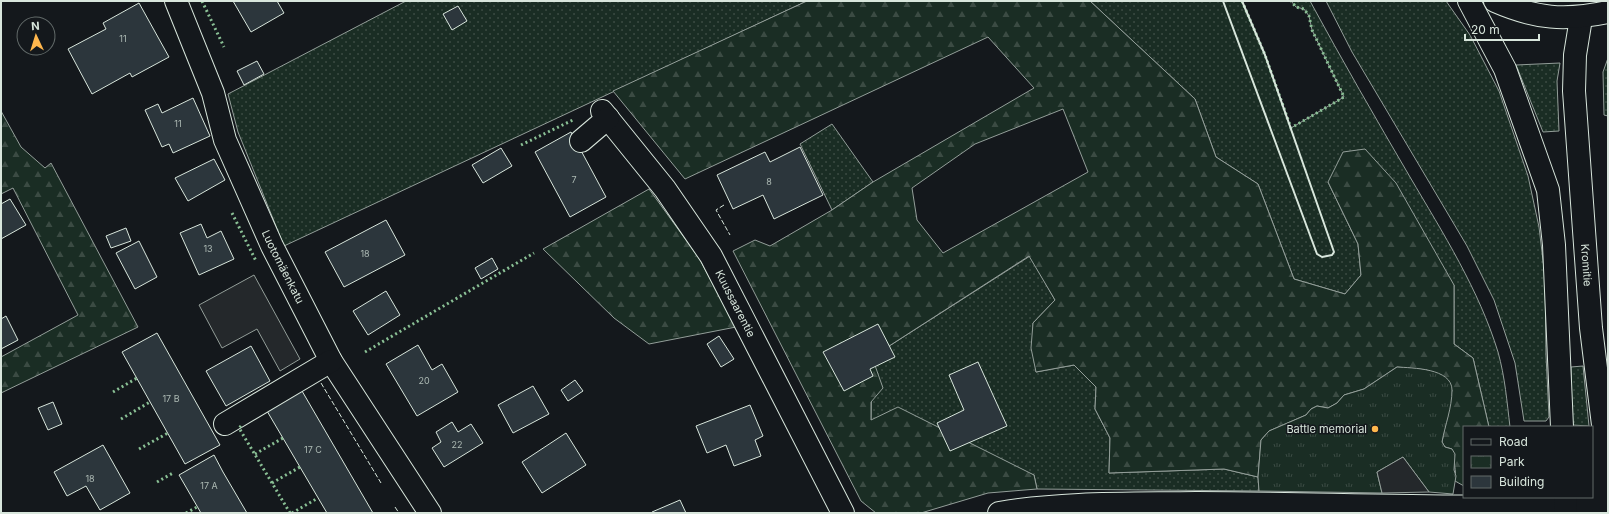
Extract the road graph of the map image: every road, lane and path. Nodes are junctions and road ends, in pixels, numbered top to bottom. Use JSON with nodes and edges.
{"nodes":[{"id":1,"x":176,"y":1,"type":"edge"},
{"id":2,"x":1469,"y":1,"type":"edge"},
{"id":3,"x":1496,"y":1,"type":"edge"},
{"id":4,"x":1608,"y":12,"type":"edge"},
{"id":5,"x":1581,"y":18,"type":"junction"},
{"id":6,"x":581,"y":140,"type":"dead end"},
{"id":7,"x":331,"y":361,"type":"junction"},
{"id":8,"x":225,"y":424,"type":"dead end"},
{"id":9,"x":1562,"y":426,"type":"edge"},
{"id":10,"x":1566,"y":505,"type":"edge"},
{"id":11,"x":1603,"y":508,"type":"edge"},
{"id":12,"x":430,"y":513,"type":"edge"},
{"id":13,"x":843,"y":513,"type":"edge"},
{"id":14,"x":999,"y":513,"type":"edge"}],
"edges":[{"from":1,"to":7,"type":"main road","name":"Luotomäenkatu"},
{"from":2,"to":9,"type":"main road"},
{"from":3,"to":5,"type":"main road"},
{"from":4,"to":5,"type":"main road"},
{"from":5,"to":11,"type":"main road","name":"Kromitie"},
{"from":6,"to":13,"type":"main road","name":"Kuussaarentie"},
{"from":7,"to":8,"type":"main road"},
{"from":7,"to":12,"type":"main road","name":"Luotomäenkatu"},
{"from":10,"to":11,"type":"main road"},
{"from":10,"to":14,"type":"main road"}]}
